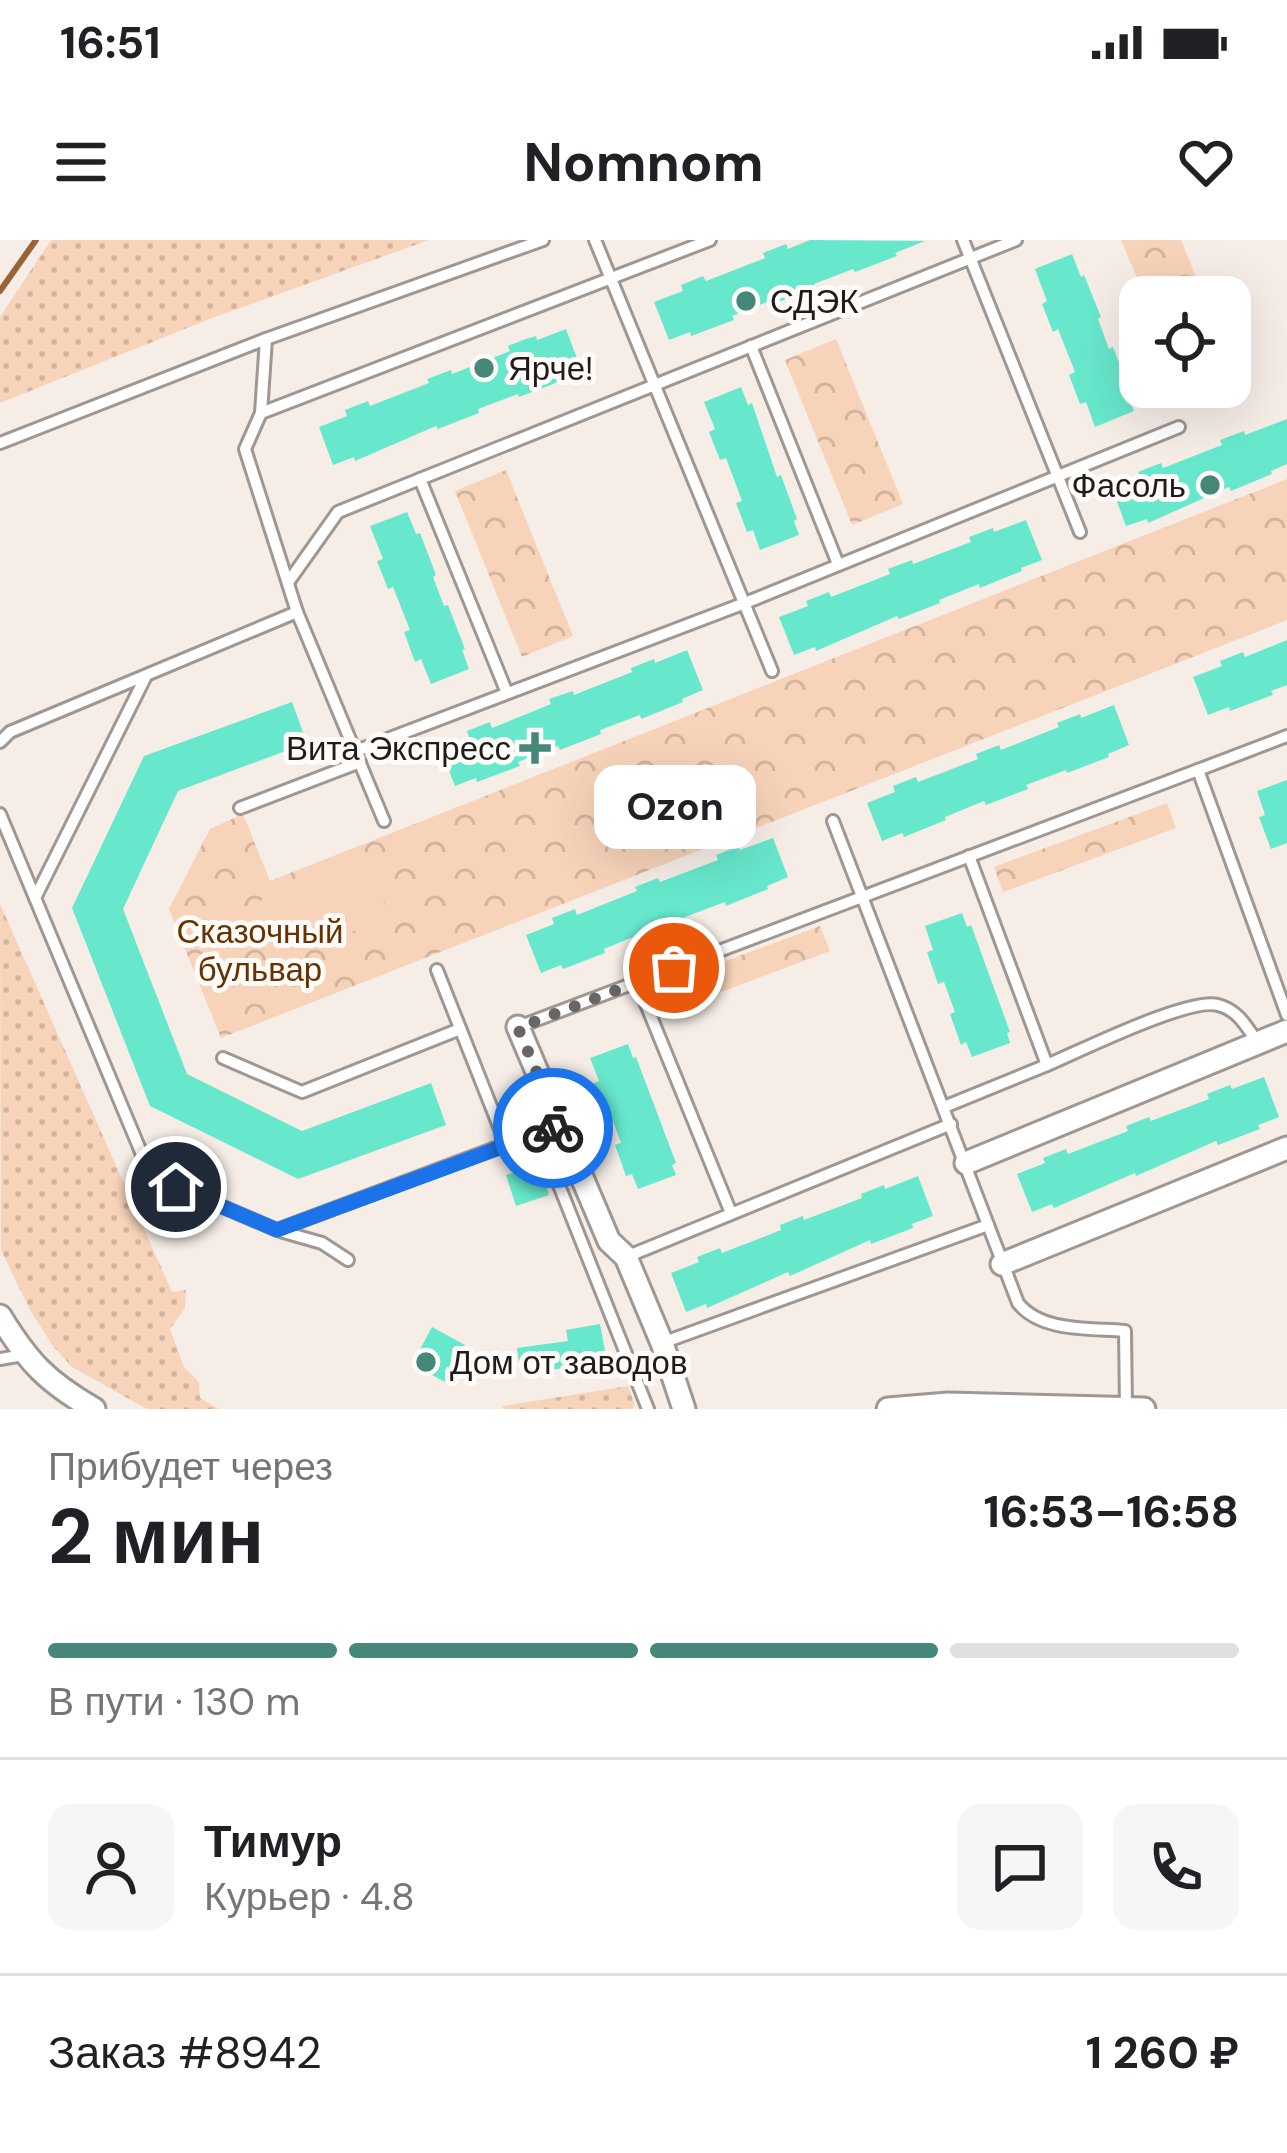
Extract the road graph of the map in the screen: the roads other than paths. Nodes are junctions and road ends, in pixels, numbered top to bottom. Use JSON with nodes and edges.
{"nodes":[{"id":1,"x":543,"y":240,"type":"edge"},
{"id":2,"x":595,"y":240,"type":"edge"},
{"id":3,"x":710,"y":240,"type":"edge"},
{"id":4,"x":962,"y":240,"type":"edge"},
{"id":5,"x":1016,"y":240,"type":"edge"},
{"id":6,"x":970,"y":258,"type":"junction"},
{"id":7,"x":609,"y":278,"type":"junction"},
{"id":8,"x":266,"y":339,"type":"junction"},
{"id":9,"x":751,"y":346,"type":"junction"},
{"id":10,"x":655,"y":383,"type":"junction"},
{"id":11,"x":261,"y":413,"type":"junction"},
{"id":12,"x":1179,"y":427,"type":"dead end"},
{"id":13,"x":0,"y":443,"type":"edge"},
{"id":14,"x":1058,"y":476,"type":"junction"},
{"id":15,"x":420,"y":478,"type":"junction"},
{"id":16,"x":1080,"y":532,"type":"dead end"},
{"id":17,"x":838,"y":564,"type":"junction"},
{"id":18,"x":289,"y":580,"type":"junction"},
{"id":19,"x":745,"y":603,"type":"junction"},
{"id":20,"x":297,"y":612,"type":"junction"},
{"id":21,"x":772,"y":671,"type":"dead end"},
{"id":22,"x":147,"y":674,"type":"junction"},
{"id":23,"x":507,"y":693,"type":"junction"},
{"id":24,"x":1287,"y":736,"type":"edge"},
{"id":25,"x":0,"y":742,"type":"edge"},
{"id":26,"x":358,"y":756,"type":"junction"},
{"id":27,"x":1198,"y":770,"type":"junction"},
{"id":28,"x":240,"y":808,"type":"dead end"},
{"id":29,"x":0,"y":814,"type":"edge"},
{"id":30,"x":833,"y":820,"type":"dead end"},
{"id":31,"x":384,"y":821,"type":"dead end"},
{"id":32,"x":968,"y":856,"type":"junction"},
{"id":33,"x":862,"y":896,"type":"junction"},
{"id":34,"x":35,"y":898,"type":"junction"},
{"id":35,"x":1287,"y":969,"type":"edge"},
{"id":36,"x":437,"y":970,"type":"dead end"},
{"id":37,"x":1273,"y":975,"type":"junction"},
{"id":38,"x":637,"y":982,"type":"junction"},
{"id":39,"x":1287,"y":1015,"type":"edge"},
{"id":40,"x":518,"y":1028,"type":"joint"},
{"id":41,"x":460,"y":1029,"type":"junction"},
{"id":42,"x":1287,"y":1031,"type":"edge"},
{"id":43,"x":1258,"y":1043,"type":"junction"},
{"id":44,"x":223,"y":1058,"type":"dead end"},
{"id":45,"x":1047,"y":1065,"type":"junction"},
{"id":46,"x":944,"y":1107,"type":"junction"},
{"id":47,"x":951,"y":1124,"type":"junction"},
{"id":48,"x":559,"y":1125,"type":"junction"},
{"id":49,"x":506,"y":1144,"type":"junction"},
{"id":50,"x":1287,"y":1148,"type":"edge"},
{"id":51,"x":966,"y":1163,"type":"junction"},
{"id":52,"x":550,"y":1165,"type":"dead end"},
{"id":53,"x":730,"y":1214,"type":"junction"},
{"id":54,"x":988,"y":1225,"type":"junction"},
{"id":55,"x":277,"y":1230,"type":"junction"},
{"id":56,"x":626,"y":1257,"type":"junction"},
{"id":57,"x":348,"y":1260,"type":"dead end"},
{"id":58,"x":1002,"y":1264,"type":"junction"},
{"id":59,"x":0,"y":1316,"type":"edge"},
{"id":60,"x":662,"y":1342,"type":"junction"},
{"id":61,"x":23,"y":1355,"type":"junction"},
{"id":62,"x":0,"y":1359,"type":"edge"},
{"id":63,"x":1126,"y":1408,"type":"edge"},
{"id":64,"x":94,"y":1409,"type":"edge"},
{"id":65,"x":648,"y":1409,"type":"edge"},
{"id":66,"x":684,"y":1409,"type":"edge"},
{"id":67,"x":891,"y":1409,"type":"edge"},
{"id":68,"x":1144,"y":1409,"type":"edge"}],
"edges":[{"from":1,"to":8,"type":"lane"},
{"from":2,"to":7,"type":"lane"},
{"from":3,"to":7,"type":"lane"},
{"from":4,"to":6,"type":"lane"},
{"from":5,"to":6,"type":"lane"},
{"from":6,"to":9,"type":"lane"},
{"from":6,"to":14,"type":"lane"},
{"from":7,"to":10,"type":"lane"},
{"from":7,"to":11,"type":"lane"},
{"from":8,"to":11,"type":"lane"},
{"from":8,"to":13,"type":"lane"},
{"from":9,"to":10,"type":"lane"},
{"from":9,"to":17,"type":"lane"},
{"from":10,"to":15,"type":"lane"},
{"from":10,"to":19,"type":"lane"},
{"from":11,"to":18,"type":"lane"},
{"from":12,"to":14,"type":"lane"},
{"from":14,"to":16,"type":"lane"},
{"from":14,"to":17,"type":"lane"},
{"from":15,"to":18,"type":"lane"},
{"from":15,"to":23,"type":"lane"},
{"from":17,"to":19,"type":"lane"},
{"from":18,"to":20,"type":"lane"},
{"from":19,"to":21,"type":"lane"},
{"from":19,"to":23,"type":"lane"},
{"from":20,"to":22,"type":"lane"},
{"from":20,"to":26,"type":"lane"},
{"from":22,"to":25,"type":"lane"},
{"from":22,"to":34,"type":"lane"},
{"from":23,"to":26,"type":"lane"},
{"from":24,"to":27,"type":"lane"},
{"from":26,"to":28,"type":"lane"},
{"from":26,"to":31,"type":"lane"},
{"from":27,"to":32,"type":"lane"},
{"from":27,"to":37,"type":"lane"},
{"from":29,"to":34,"type":"lane"},
{"from":30,"to":33,"type":"lane"},
{"from":32,"to":33,"type":"lane"},
{"from":32,"to":45,"type":"lane"},
{"from":33,"to":38,"type":"lane"},
{"from":33,"to":46,"type":"lane"},
{"from":34,"to":55,"type":"lane"},
{"from":35,"to":37,"type":"lane"},
{"from":36,"to":41,"type":"lane"},
{"from":37,"to":39,"type":"lane"},
{"from":38,"to":40,"type":"lane"},
{"from":38,"to":53,"type":"lane"},
{"from":40,"to":48,"type":"street"},
{"from":41,"to":44,"type":"lane"},
{"from":41,"to":49,"type":"lane"},
{"from":42,"to":43,"type":"street"},
{"from":43,"to":45,"type":"lane"},
{"from":43,"to":51,"type":"street"},
{"from":45,"to":46,"type":"lane"},
{"from":46,"to":47,"type":"lane"},
{"from":47,"to":51,"type":"lane"},
{"from":47,"to":53,"type":"lane"},
{"from":48,"to":49,"type":"lane"},
{"from":48,"to":56,"type":"street"},
{"from":49,"to":55,"type":"lane"},
{"from":50,"to":58,"type":"street"},
{"from":51,"to":54,"type":"lane"},
{"from":52,"to":65,"type":"lane"},
{"from":53,"to":56,"type":"lane"},
{"from":54,"to":58,"type":"lane"},
{"from":54,"to":60,"type":"lane"},
{"from":55,"to":57,"type":"lane"},
{"from":56,"to":60,"type":"street"},
{"from":58,"to":63,"type":"lane"},
{"from":59,"to":61,"type":"street"},
{"from":60,"to":66,"type":"street"},
{"from":61,"to":62,"type":"lane"},
{"from":61,"to":64,"type":"street"},
{"from":63,"to":67,"type":"street"},
{"from":63,"to":68,"type":"street"}]}
